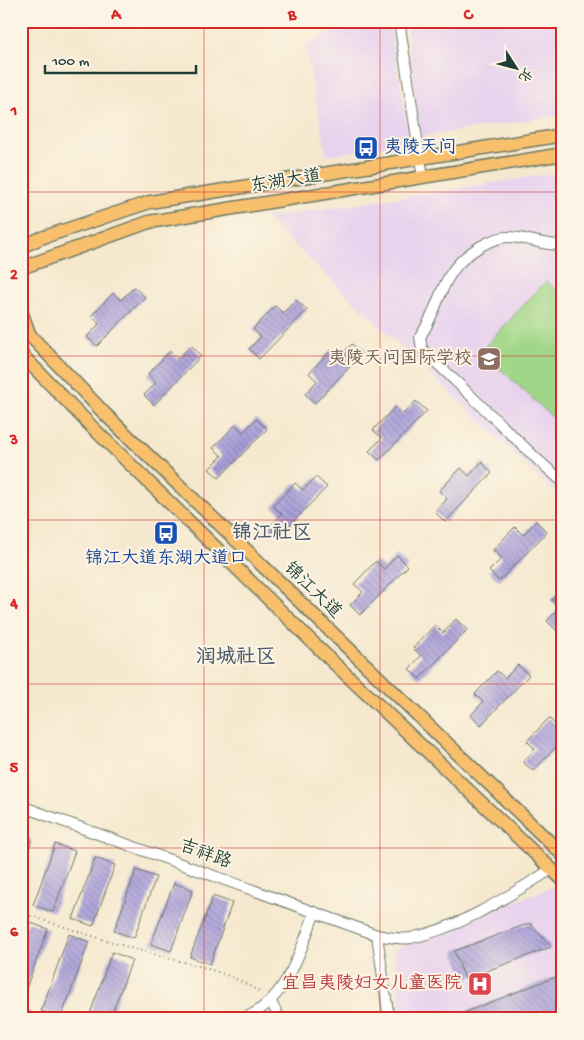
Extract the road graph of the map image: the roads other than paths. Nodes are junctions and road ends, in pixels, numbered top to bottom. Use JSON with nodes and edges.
{"nodes":[{"id":1,"x":398,"y":21,"type":"edge"},
{"id":2,"x":563,"y":135,"type":"edge"},
{"id":3,"x":563,"y":154,"type":"edge"},
{"id":4,"x":420,"y":158,"type":"junction"},
{"id":5,"x":423,"y":178,"type":"junction"},
{"id":6,"x":563,"y":245,"type":"edge"},
{"id":7,"x":22,"y":246,"type":"edge"},
{"id":8,"x":25,"y":266,"type":"edge"},
{"id":9,"x":21,"y":279,"type":"edge"},
{"id":10,"x":21,"y":311,"type":"edge"},
{"id":11,"x":21,"y":326,"type":"edge"},
{"id":12,"x":30,"y":336,"type":"junction"},
{"id":13,"x":21,"y":354,"type":"edge"},
{"id":14,"x":563,"y":482,"type":"edge"},
{"id":15,"x":21,"y":806,"type":"edge"},
{"id":16,"x":563,"y":855,"type":"edge"},
{"id":17,"x":552,"y":869,"type":"junction"},
{"id":18,"x":563,"y":880,"type":"edge"},
{"id":19,"x":315,"y":912,"type":"junction"},
{"id":20,"x":377,"y":935,"type":"junction"},
{"id":21,"x":271,"y":1002,"type":"junction"},
{"id":22,"x":21,"y":1012,"type":"edge"},
{"id":23,"x":30,"y":1019,"type":"edge"},
{"id":24,"x":241,"y":1019,"type":"edge"},
{"id":25,"x":280,"y":1019,"type":"edge"},
{"id":26,"x":389,"y":1019,"type":"edge"}],
"edges":[{"from":1,"to":4,"type":"street"},
{"from":2,"to":4,"type":"main road","name":"东湖大道"},
{"from":3,"to":5,"type":"main road","name":"东湖大道"},
{"from":4,"to":5,"type":"street"},
{"from":4,"to":7,"type":"main road","name":"东湖大道"},
{"from":5,"to":8,"type":"main road","name":"东湖大道"},
{"from":6,"to":14,"type":"street"},
{"from":8,"to":9,"type":"main road"},
{"from":10,"to":12,"type":"main road"},
{"from":11,"to":12,"type":"main road","name":"锦江大道"},
{"from":12,"to":16,"type":"main road","name":"锦江大道"},
{"from":13,"to":17,"type":"main road","name":"锦江大道"},
{"from":15,"to":19,"type":"street","name":"吉祥路"},
{"from":17,"to":18,"type":"main road","name":"锦江大道"},
{"from":17,"to":20,"type":"street","name":"吉祥路"},
{"from":19,"to":20,"type":"street","name":"吉祥路"},
{"from":19,"to":21,"type":"street"},
{"from":20,"to":26,"type":"street"},
{"from":21,"to":24,"type":"street"},
{"from":21,"to":25,"type":"street"},
{"from":22,"to":23,"type":"street"}]}
